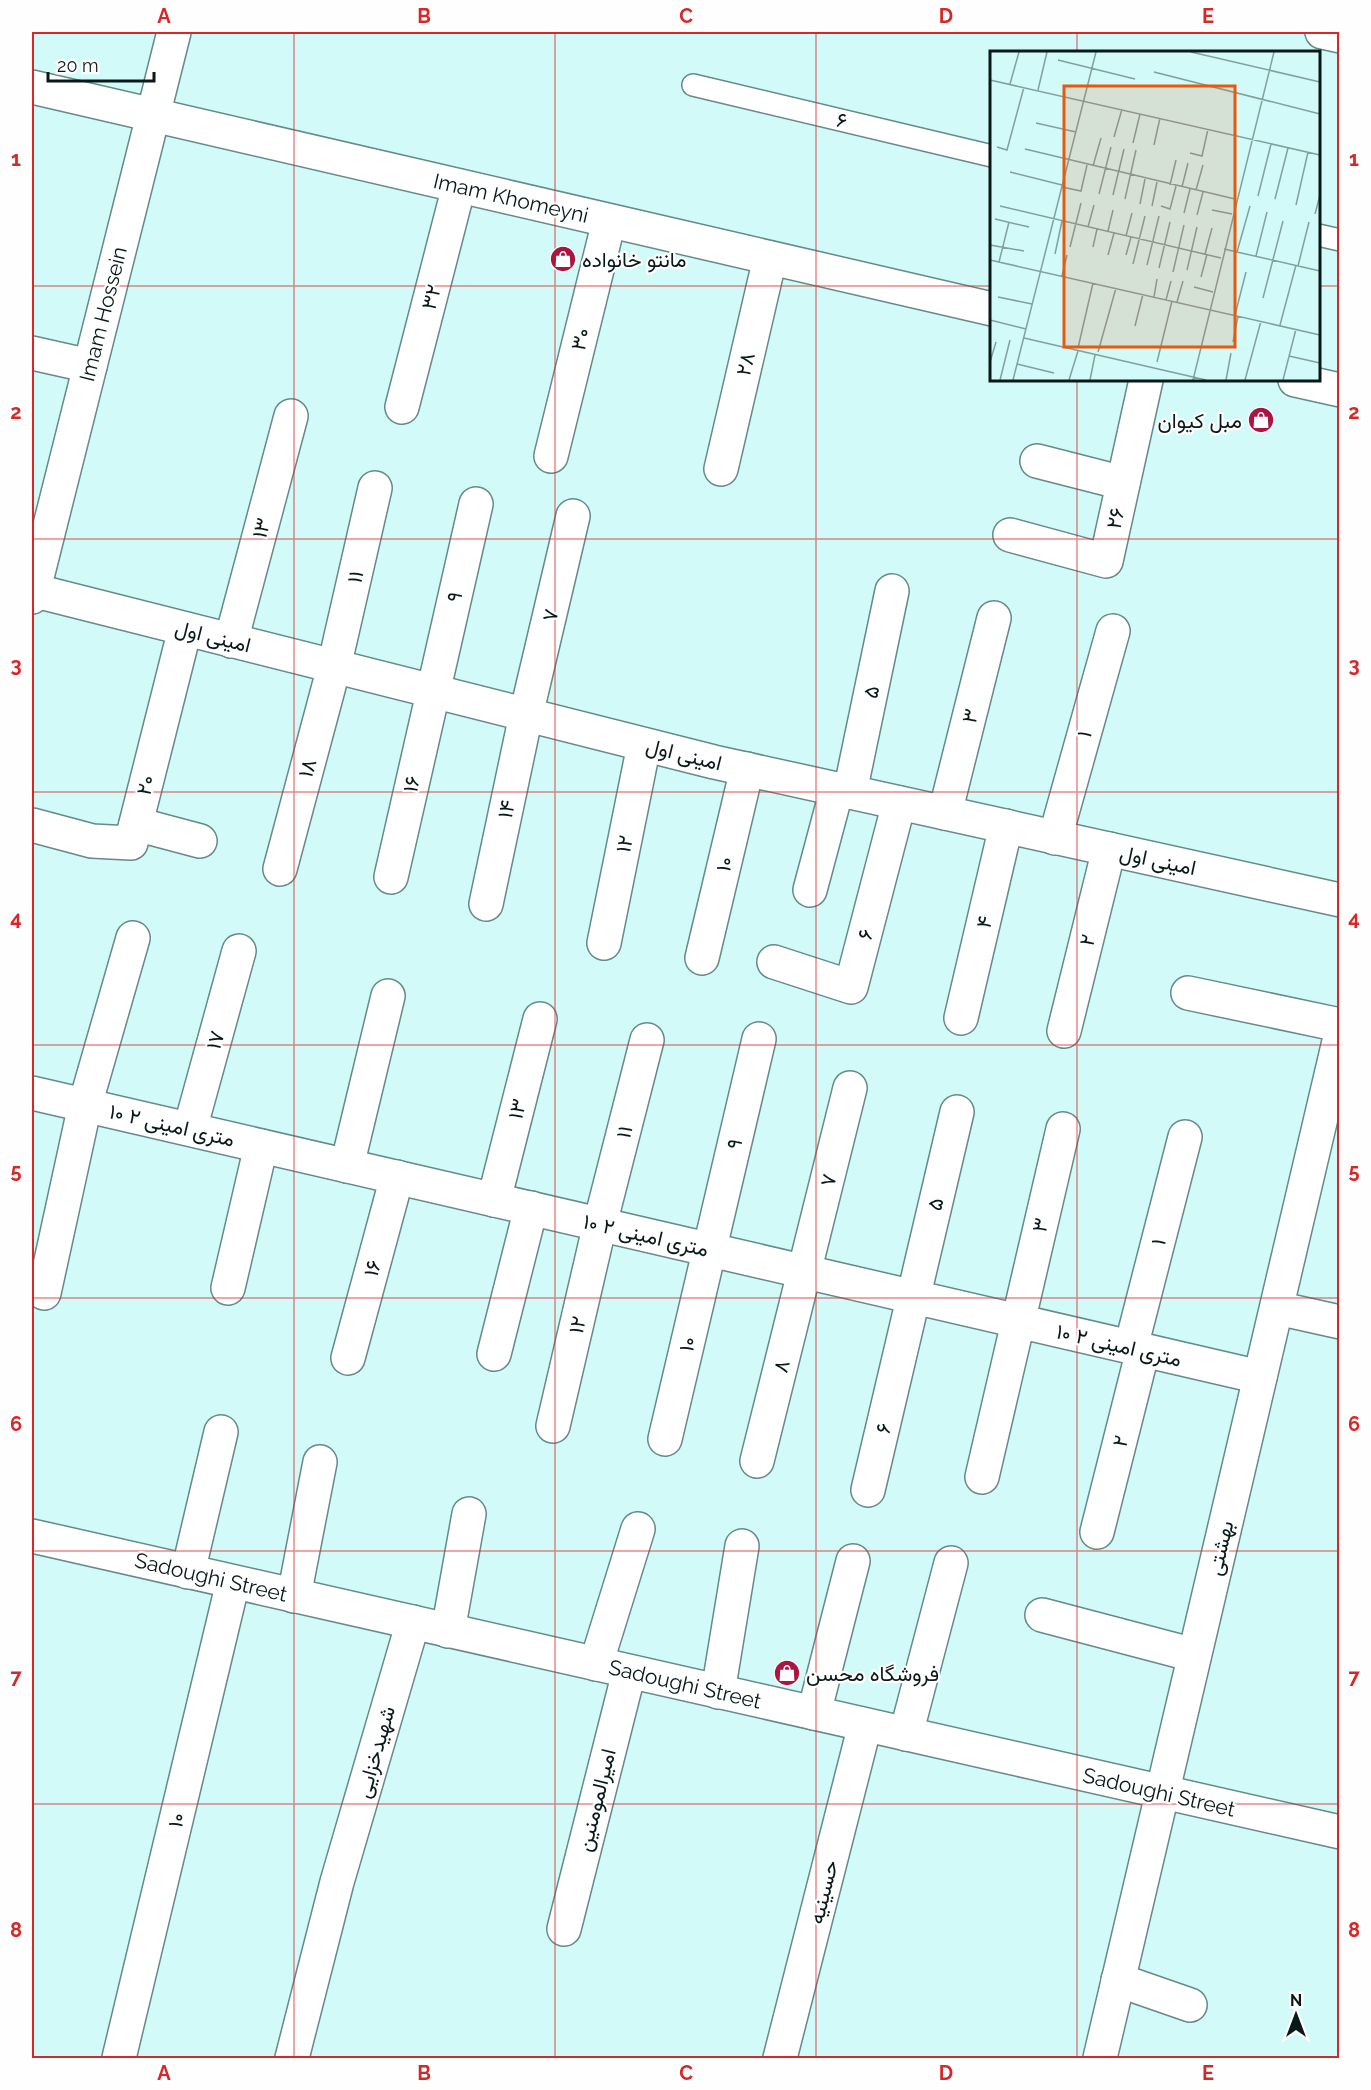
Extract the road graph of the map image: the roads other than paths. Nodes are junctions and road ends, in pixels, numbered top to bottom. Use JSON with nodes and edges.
{"nodes":[{"id":1,"x":174,"y":32,"type":"edge"},
{"id":2,"x":1322,"y":32,"type":"edge"},
{"id":3,"x":1340,"y":36,"type":"edge"},
{"id":4,"x":693,"y":85,"type":"dead end"},
{"id":5,"x":32,"y":87,"type":"edge"},
{"id":6,"x":153,"y":115,"type":"junction"},
{"id":7,"x":990,"y":156,"type":"edge"},
{"id":8,"x":459,"y":186,"type":"junction"},
{"id":9,"x":609,"y":221,"type":"junction"},
{"id":10,"x":1320,"y":235,"type":"edge"},
{"id":11,"x":1340,"y":240,"type":"edge"},
{"id":12,"x":770,"y":258,"type":"junction"},
{"id":13,"x":990,"y":309,"type":"edge"},
{"id":14,"x":32,"y":353,"type":"edge"},
{"id":15,"x":90,"y":366,"type":"junction"},
{"id":16,"x":1146,"y":381,"type":"edge"},
{"id":17,"x":1300,"y":381,"type":"edge"},
{"id":18,"x":1340,"y":390,"type":"edge"},
{"id":19,"x":402,"y":407,"type":"dead end"},
{"id":20,"x":291,"y":416,"type":"dead end"},
{"id":21,"x":551,"y":456,"type":"dead end"},
{"id":22,"x":1037,"y":461,"type":"dead end"},
{"id":23,"x":721,"y":469,"type":"dead end"},
{"id":24,"x":1123,"y":483,"type":"junction"},
{"id":25,"x":375,"y":488,"type":"dead end"},
{"id":26,"x":476,"y":504,"type":"dead end"},
{"id":27,"x":573,"y":516,"type":"dead end"},
{"id":28,"x":1010,"y":535,"type":"dead end"},
{"id":29,"x":892,"y":591,"type":"dead end"},
{"id":30,"x":32,"y":593,"type":"edge"},
{"id":31,"x":994,"y":618,"type":"dead end"},
{"id":32,"x":184,"y":629,"type":"junction"},
{"id":33,"x":1113,"y":631,"type":"dead end"},
{"id":34,"x":231,"y":641,"type":"junction"},
{"id":35,"x":334,"y":666,"type":"junction"},
{"id":36,"x":432,"y":691,"type":"junction"},
{"id":37,"x":526,"y":715,"type":"junction"},
{"id":38,"x":644,"y":745,"type":"junction"},
{"id":39,"x":747,"y":769,"type":"junction"},
{"id":40,"x":843,"y":791,"type":"junction"},
{"id":41,"x":899,"y":803,"type":"junction"},
{"id":42,"x":945,"y":813,"type":"junction"},
{"id":43,"x":136,"y":824,"type":"junction"},
{"id":44,"x":32,"y":825,"type":"edge"},
{"id":45,"x":1006,"y":826,"type":"junction"},
{"id":46,"x":1055,"y":838,"type":"junction"},
{"id":47,"x":200,"y":841,"type":"dead end"},
{"id":48,"x":1109,"y":849,"type":"junction"},
{"id":49,"x":280,"y":869,"type":"dead end"},
{"id":50,"x":391,"y":877,"type":"dead end"},
{"id":51,"x":810,"y":891,"type":"dead end"},
{"id":52,"x":1340,"y":900,"type":"edge"},
{"id":53,"x":486,"y":904,"type":"dead end"},
{"id":54,"x":133,"y":938,"type":"dead end"},
{"id":55,"x":604,"y":943,"type":"dead end"},
{"id":56,"x":239,"y":951,"type":"dead end"},
{"id":57,"x":702,"y":958,"type":"dead end"},
{"id":58,"x":774,"y":962,"type":"dead end"},
{"id":59,"x":1188,"y":993,"type":"dead end"},
{"id":60,"x":388,"y":996,"type":"dead end"},
{"id":61,"x":961,"y":1018,"type":"dead end"},
{"id":62,"x":540,"y":1019,"type":"dead end"},
{"id":63,"x":1340,"y":1025,"type":"edge"},
{"id":64,"x":1065,"y":1031,"type":"dead end"},
{"id":65,"x":1340,"y":1037,"type":"edge"},
{"id":66,"x":759,"y":1039,"type":"dead end"},
{"id":67,"x":647,"y":1040,"type":"dead end"},
{"id":68,"x":850,"y":1088,"type":"dead end"},
{"id":69,"x":32,"y":1093,"type":"edge"},
{"id":70,"x":85,"y":1105,"type":"junction"},
{"id":71,"x":957,"y":1112,"type":"dead end"},
{"id":72,"x":190,"y":1129,"type":"junction"},
{"id":73,"x":1063,"y":1129,"type":"dead end"},
{"id":74,"x":1185,"y":1137,"type":"dead end"},
{"id":75,"x":261,"y":1146,"type":"junction"},
{"id":76,"x":347,"y":1166,"type":"junction"},
{"id":77,"x":396,"y":1177,"type":"junction"},
{"id":78,"x":494,"y":1200,"type":"junction"},
{"id":79,"x":531,"y":1208,"type":"junction"},
{"id":80,"x":600,"y":1224,"type":"junction"},
{"id":81,"x":710,"y":1250,"type":"junction"},
{"id":82,"x":806,"y":1272,"type":"junction"},
{"id":83,"x":228,"y":1288,"type":"dead end"},
{"id":84,"x":44,"y":1293,"type":"dead end"},
{"id":85,"x":914,"y":1297,"type":"junction"},
{"id":86,"x":1277,"y":1308,"type":"junction"},
{"id":87,"x":1017,"y":1321,"type":"junction"},
{"id":88,"x":1340,"y":1322,"type":"edge"},
{"id":89,"x":1137,"y":1349,"type":"junction"},
{"id":90,"x":494,"y":1354,"type":"dead end"},
{"id":91,"x":348,"y":1358,"type":"dead end"},
{"id":92,"x":1260,"y":1377,"type":"junction"},
{"id":93,"x":553,"y":1426,"type":"dead end"},
{"id":94,"x":222,"y":1432,"type":"dead end"},
{"id":95,"x":665,"y":1439,"type":"dead end"},
{"id":96,"x":757,"y":1461,"type":"dead end"},
{"id":97,"x":320,"y":1462,"type":"dead end"},
{"id":98,"x":982,"y":1477,"type":"dead end"},
{"id":99,"x":868,"y":1490,"type":"dead end"},
{"id":100,"x":469,"y":1514,"type":"dead end"},
{"id":101,"x":638,"y":1529,"type":"dead end"},
{"id":102,"x":1097,"y":1532,"type":"dead end"},
{"id":103,"x":32,"y":1536,"type":"edge"},
{"id":104,"x":742,"y":1546,"type":"dead end"},
{"id":105,"x":853,"y":1561,"type":"dead end"},
{"id":106,"x":951,"y":1563,"type":"dead end"},
{"id":107,"x":188,"y":1572,"type":"junction"},
{"id":108,"x":233,"y":1582,"type":"junction"},
{"id":109,"x":294,"y":1596,"type":"junction"},
{"id":110,"x":1042,"y":1615,"type":"dead end"},
{"id":111,"x":413,"y":1622,"type":"junction"},
{"id":112,"x":448,"y":1630,"type":"junction"},
{"id":113,"x":1194,"y":1655,"type":"junction"},
{"id":114,"x":596,"y":1664,"type":"junction"},
{"id":115,"x":629,"y":1672,"type":"junction"},
{"id":116,"x":718,"y":1692,"type":"junction"},
{"id":117,"x":814,"y":1713,"type":"junction"},
{"id":118,"x":866,"y":1725,"type":"junction"},
{"id":119,"x":906,"y":1734,"type":"junction"},
{"id":120,"x":1162,"y":1792,"type":"junction"},
{"id":121,"x":1340,"y":1832,"type":"edge"},
{"id":122,"x":564,"y":1929,"type":"dead end"},
{"id":123,"x":1118,"y":1980,"type":"junction"},
{"id":124,"x":1190,"y":2005,"type":"dead end"},
{"id":125,"x":120,"y":2058,"type":"edge"},
{"id":126,"x":292,"y":2058,"type":"edge"},
{"id":127,"x":780,"y":2058,"type":"edge"},
{"id":128,"x":1100,"y":2058,"type":"edge"}],
"edges":[{"from":1,"to":6,"type":"street","name":"Imam Hossein"},
{"from":2,"to":3,"type":"street"},
{"from":4,"to":7,"type":"lane","name":"۶"},
{"from":5,"to":6,"type":"street","name":"Imam Khomeyni"},
{"from":6,"to":8,"type":"street","name":"Imam Khomeyni"},
{"from":6,"to":15,"type":"street","name":"Imam Hossein"},
{"from":8,"to":9,"type":"street","name":"Imam Khomeyni"},
{"from":8,"to":19,"type":"street","name":"۳۲"},
{"from":9,"to":12,"type":"street","name":"Imam Khomeyni"},
{"from":9,"to":21,"type":"street","name":"۳۰"},
{"from":10,"to":11,"type":"lane"},
{"from":12,"to":13,"type":"street","name":"Imam Khomeyni"},
{"from":12,"to":23,"type":"street","name":"۲۸"},
{"from":14,"to":15,"type":"street"},
{"from":15,"to":30,"type":"street","name":"Imam Hossein"},
{"from":16,"to":24,"type":"street","name":"۲۶"},
{"from":17,"to":18,"type":"street"},
{"from":20,"to":34,"type":"street","name":"۱۳"},
{"from":22,"to":24,"type":"street"},
{"from":24,"to":28,"type":"street","name":"۲۶"},
{"from":25,"to":35,"type":"street","name":"۱۱"},
{"from":26,"to":36,"type":"street","name":"۹"},
{"from":27,"to":37,"type":"street","name":"۷"},
{"from":29,"to":40,"type":"street","name":"۵"},
{"from":30,"to":32,"type":"street","name":"امینی اول"},
{"from":31,"to":42,"type":"street","name":"۳"},
{"from":32,"to":34,"type":"street","name":"امینی اول"},
{"from":32,"to":43,"type":"street","name":"۲۰"},
{"from":33,"to":46,"type":"street","name":"۱"},
{"from":34,"to":35,"type":"street","name":"امینی اول"},
{"from":35,"to":36,"type":"street","name":"امینی اول"},
{"from":35,"to":49,"type":"street","name":"۱۸"},
{"from":36,"to":37,"type":"street","name":"امینی اول"},
{"from":36,"to":50,"type":"street","name":"۱۶"},
{"from":37,"to":38,"type":"street","name":"امینی اول"},
{"from":37,"to":53,"type":"street","name":"۱۴"},
{"from":38,"to":39,"type":"street","name":"امینی اول"},
{"from":38,"to":55,"type":"street","name":"۱۲"},
{"from":39,"to":40,"type":"street","name":"امینی اول"},
{"from":39,"to":57,"type":"street","name":"۱۰"},
{"from":40,"to":41,"type":"street","name":"امینی اول"},
{"from":40,"to":51,"type":"street"},
{"from":41,"to":42,"type":"street","name":"امینی اول"},
{"from":41,"to":58,"type":"street","name":"۶"},
{"from":42,"to":45,"type":"street","name":"امینی اول"},
{"from":43,"to":44,"type":"street","name":"۲۰"},
{"from":43,"to":47,"type":"street"},
{"from":45,"to":46,"type":"street","name":"امینی اول"},
{"from":45,"to":61,"type":"street","name":"۴"},
{"from":46,"to":48,"type":"street","name":"امینی اول"},
{"from":48,"to":52,"type":"street","name":"امینی اول"},
{"from":48,"to":64,"type":"street","name":"۲"},
{"from":54,"to":70,"type":"street"},
{"from":56,"to":72,"type":"street","name":"۱۷"},
{"from":59,"to":63,"type":"street"},
{"from":60,"to":76,"type":"street"},
{"from":62,"to":78,"type":"street","name":"۱۳"},
{"from":65,"to":86,"type":"street","name":"بهشتی"},
{"from":66,"to":81,"type":"street","name":"۹"},
{"from":67,"to":80,"type":"street","name":"۱۱"},
{"from":68,"to":82,"type":"street","name":"۷"},
{"from":69,"to":70,"type":"street","name":"۱۰ متری امینی ۲"},
{"from":70,"to":72,"type":"street","name":"۱۰ متری امینی ۲"},
{"from":70,"to":84,"type":"street"},
{"from":71,"to":85,"type":"street","name":"۵"},
{"from":72,"to":75,"type":"street","name":"۱۰ متری امینی ۲"},
{"from":73,"to":87,"type":"street","name":"۳"},
{"from":74,"to":89,"type":"street","name":"۱"},
{"from":75,"to":76,"type":"street","name":"۱۰ متری امینی ۲"},
{"from":75,"to":83,"type":"street"},
{"from":76,"to":77,"type":"street","name":"۱۰ متری امینی ۲"},
{"from":77,"to":78,"type":"street","name":"۱۰ متری امینی ۲"},
{"from":77,"to":91,"type":"street","name":"۱۶"},
{"from":78,"to":79,"type":"street","name":"۱۰ متری امینی ۲"},
{"from":79,"to":80,"type":"street","name":"۱۰ متری امینی ۲"},
{"from":79,"to":90,"type":"street"},
{"from":80,"to":81,"type":"street","name":"۱۰ متری امینی ۲"},
{"from":80,"to":93,"type":"street","name":"۱۲"},
{"from":81,"to":82,"type":"street","name":"۱۰ متری امینی ۲"},
{"from":81,"to":95,"type":"street","name":"۱۰"},
{"from":82,"to":85,"type":"street","name":"۱۰ متری امینی ۲"},
{"from":82,"to":96,"type":"street","name":"۸"},
{"from":85,"to":87,"type":"street","name":"۱۰ متری امینی ۲"},
{"from":85,"to":99,"type":"street","name":"۶"},
{"from":86,"to":88,"type":"street"},
{"from":86,"to":92,"type":"street","name":"بهشتی"},
{"from":87,"to":89,"type":"street","name":"۱۰ متری امینی ۲"},
{"from":87,"to":98,"type":"street"},
{"from":89,"to":92,"type":"street","name":"۱۰ متری امینی ۲"},
{"from":89,"to":102,"type":"street","name":"۲"},
{"from":92,"to":113,"type":"street","name":"بهشتی"},
{"from":94,"to":107,"type":"street"},
{"from":97,"to":109,"type":"street"},
{"from":100,"to":112,"type":"street"},
{"from":101,"to":114,"type":"street"},
{"from":103,"to":107,"type":"street","name":"Sadoughi Street"},
{"from":104,"to":116,"type":"street"},
{"from":105,"to":117,"type":"street"},
{"from":106,"to":119,"type":"street"},
{"from":107,"to":108,"type":"street","name":"Sadoughi Street"},
{"from":108,"to":109,"type":"street","name":"Sadoughi Street"},
{"from":108,"to":125,"type":"street","name":"۱۰"},
{"from":109,"to":111,"type":"street","name":"Sadoughi Street"},
{"from":110,"to":113,"type":"street"},
{"from":111,"to":112,"type":"street","name":"Sadoughi Street"},
{"from":111,"to":126,"type":"street","name":"شهیدخزایی"},
{"from":112,"to":114,"type":"street","name":"Sadoughi Street"},
{"from":113,"to":120,"type":"street","name":"بهشتی"},
{"from":114,"to":115,"type":"street","name":"Sadoughi Street"},
{"from":115,"to":116,"type":"street","name":"Sadoughi Street"},
{"from":115,"to":122,"type":"street","name":"امیرالمومنین"},
{"from":116,"to":117,"type":"street","name":"Sadoughi Street"},
{"from":117,"to":118,"type":"street","name":"Sadoughi Street"},
{"from":118,"to":119,"type":"street","name":"Sadoughi Street"},
{"from":118,"to":127,"type":"street","name":"حسینیه"},
{"from":119,"to":120,"type":"street","name":"Sadoughi Street"},
{"from":120,"to":121,"type":"street","name":"Sadoughi Street"},
{"from":120,"to":123,"type":"street","name":"بهشتی"},
{"from":123,"to":124,"type":"street"},
{"from":123,"to":128,"type":"street","name":"بهشتی"}]}
